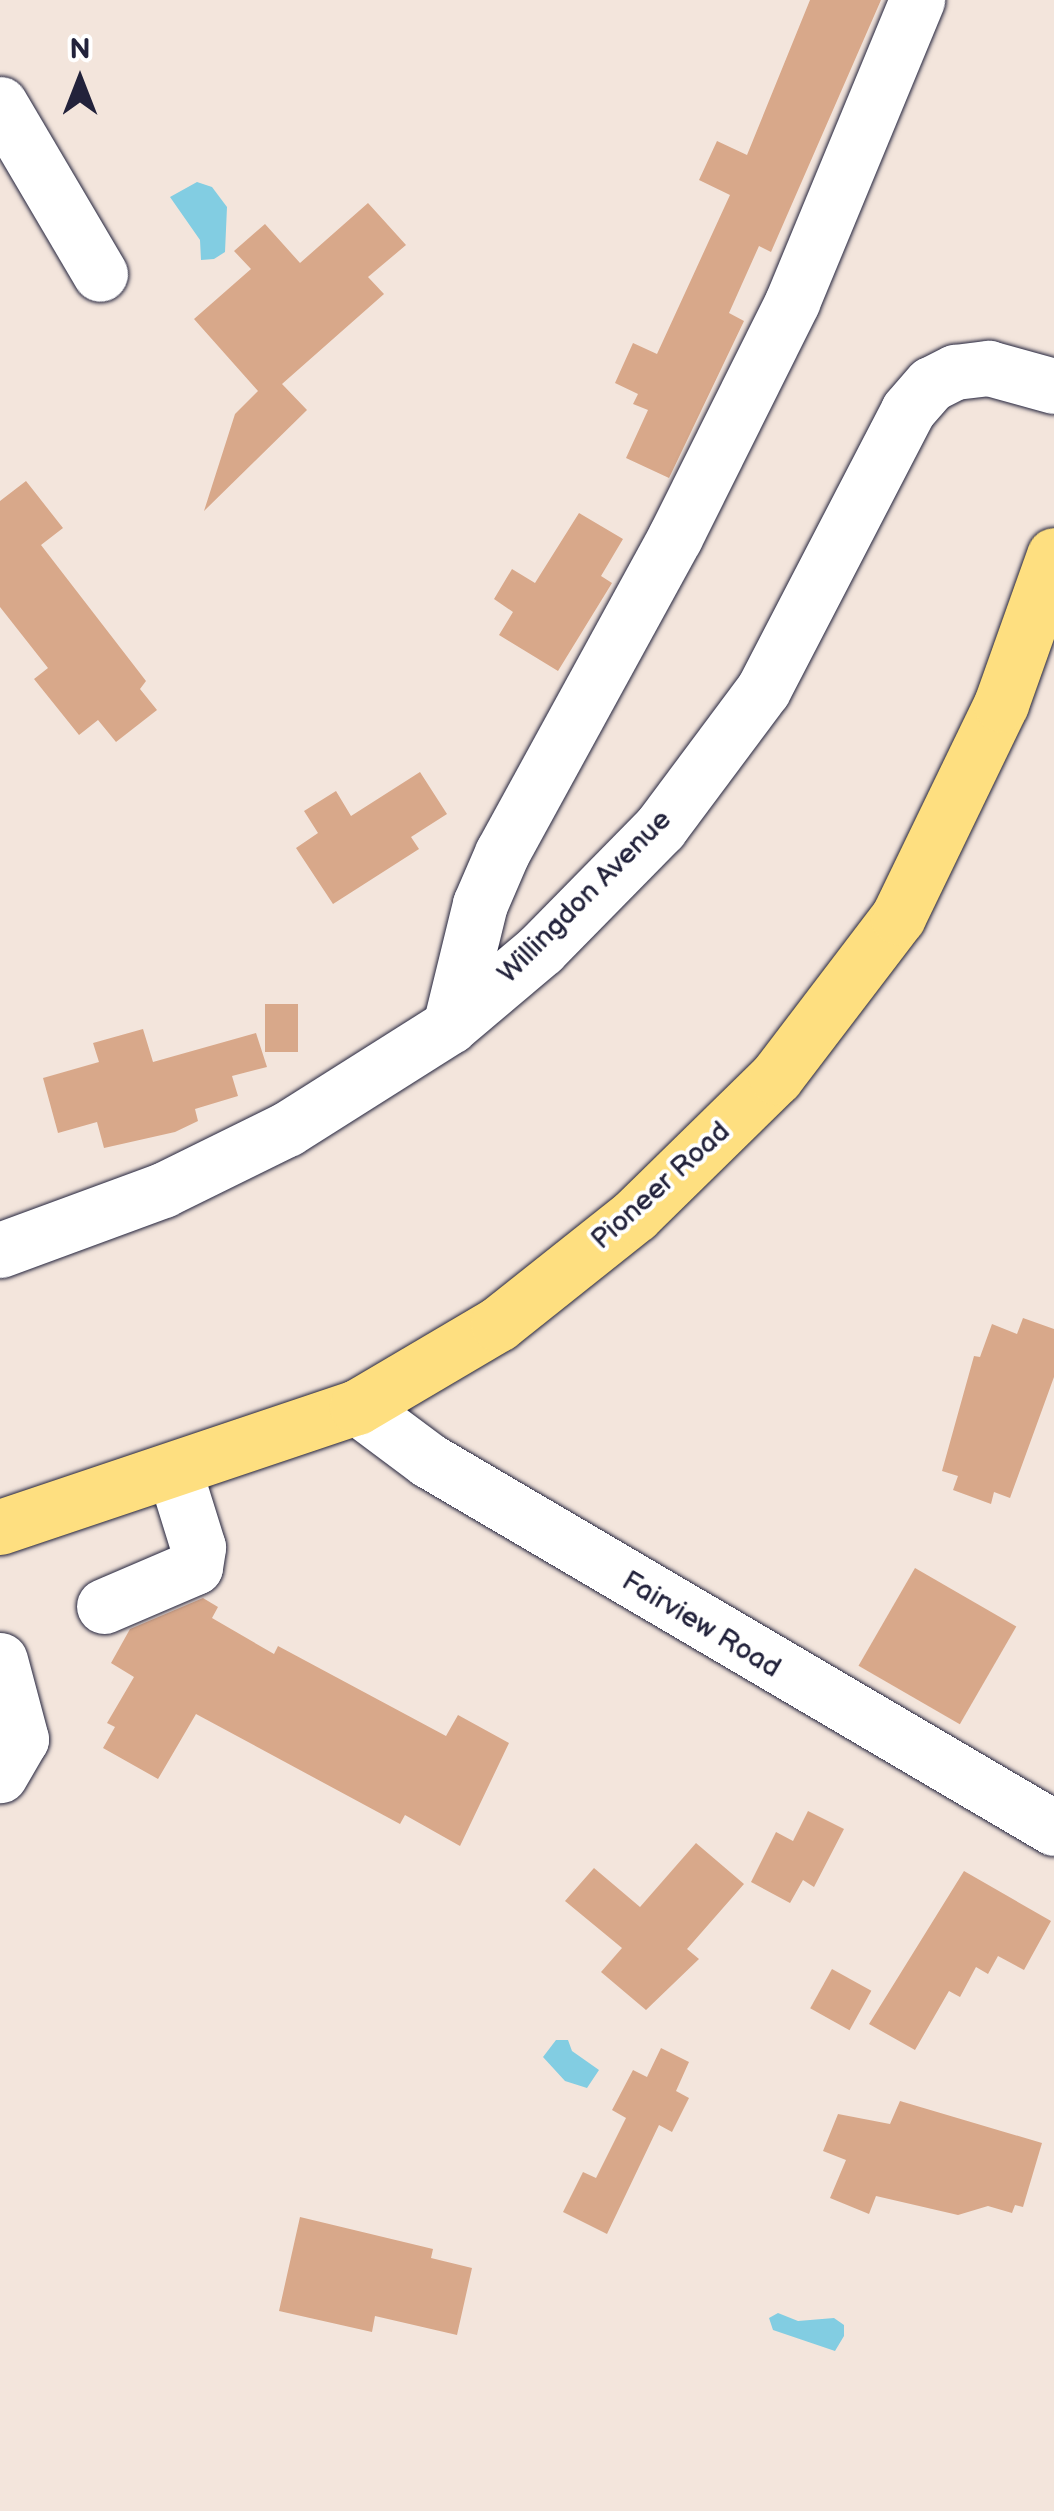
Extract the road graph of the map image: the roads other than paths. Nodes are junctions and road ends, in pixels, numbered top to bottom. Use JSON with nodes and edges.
{"nodes":[{"id":1,"x":917,"y":0,"type":"edge"},
{"id":2,"x":0,"y":104,"type":"edge"},
{"id":3,"x":100,"y":274,"type":"dead end"},
{"id":4,"x":1054,"y":386,"type":"edge"},
{"id":5,"x":1054,"y":556,"type":"edge"},
{"id":6,"x":450,"y":1026,"type":"junction"},
{"id":7,"x":0,"y":1250,"type":"edge"},
{"id":8,"x":357,"y":1406,"type":"junction"},
{"id":9,"x":174,"y":1470,"type":"junction"},
{"id":10,"x":0,"y":1527,"type":"edge"},
{"id":11,"x":104,"y":1606,"type":"dead end"},
{"id":12,"x":0,"y":1660,"type":"edge"},
{"id":13,"x":0,"y":1775,"type":"edge"},
{"id":14,"x":1054,"y":1828,"type":"edge"}],
"edges":[{"from":1,"to":6,"type":"street"},
{"from":2,"to":3,"type":"street"},
{"from":4,"to":6,"type":"street","name":"Willingdon Avenue"},
{"from":5,"to":8,"type":"main road","name":"Pioneer Road"},
{"from":6,"to":7,"type":"street","name":"Willingdon Avenue"},
{"from":8,"to":9,"type":"main road","name":"Pioneer Road"},
{"from":8,"to":14,"type":"street","name":"Fairview Road"},
{"from":9,"to":10,"type":"main road","name":"Pioneer Road"},
{"from":9,"to":11,"type":"street"},
{"from":12,"to":13,"type":"street"}]}
